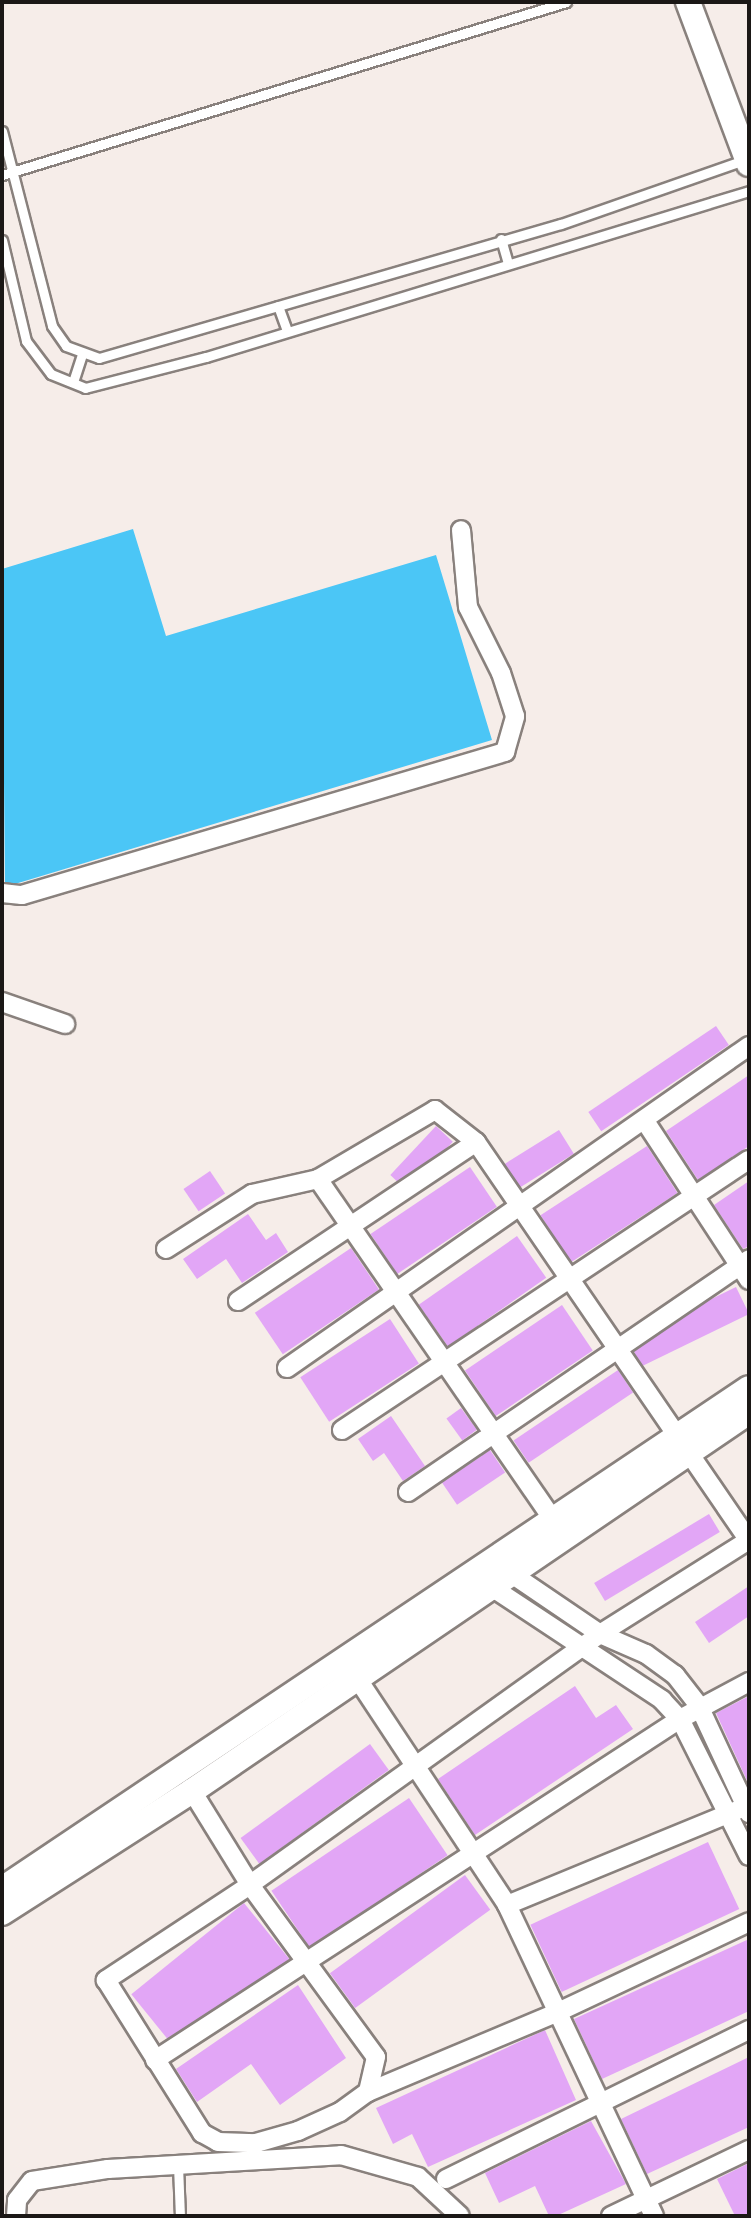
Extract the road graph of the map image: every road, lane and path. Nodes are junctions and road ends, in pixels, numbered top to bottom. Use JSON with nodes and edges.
{"nodes":[{"id":1,"x":566,"y":2,"type":"edge"},
{"id":2,"x":688,"y":2,"type":"edge"},
{"id":3,"x":703,"y":2,"type":"edge"},
{"id":4,"x":749,"y":125,"type":"edge"},
{"id":5,"x":2,"y":131,"type":"edge"},
{"id":6,"x":748,"y":161,"type":"edge"},
{"id":7,"x":14,"y":170,"type":"junction"},
{"id":8,"x":2,"y":175,"type":"edge"},
{"id":9,"x":749,"y":191,"type":"edge"},
{"id":10,"x":501,"y":239,"type":"junction"},
{"id":11,"x":2,"y":240,"type":"edge"},
{"id":12,"x":508,"y":264,"type":"junction"},
{"id":13,"x":278,"y":306,"type":"junction"},
{"id":14,"x":287,"y":331,"type":"junction"},
{"id":15,"x":82,"y":355,"type":"junction"},
{"id":16,"x":73,"y":382,"type":"junction"},
{"id":17,"x":461,"y":530,"type":"dead end"},
{"id":18,"x":2,"y":893,"type":"edge"},
{"id":19,"x":2,"y":1002,"type":"edge"},
{"id":20,"x":65,"y":1024,"type":"dead end"},
{"id":21,"x":749,"y":1046,"type":"edge"},
{"id":22,"x":645,"y":1121,"type":"junction"},
{"id":23,"x":476,"y":1142,"type":"junction"},
{"id":24,"x":749,"y":1160,"type":"edge"},
{"id":25,"x":318,"y":1179,"type":"junction"},
{"id":26,"x":692,"y":1198,"type":"junction"},
{"id":27,"x":522,"y":1209,"type":"junction"},
{"id":28,"x":349,"y":1229,"type":"junction"},
{"id":29,"x":166,"y":1249,"type":"dead end"},
{"id":30,"x":746,"y":1268,"type":"edge"},
{"id":31,"x":569,"y":1277,"type":"junction"},
{"id":32,"x":399,"y":1291,"type":"junction"},
{"id":33,"x":238,"y":1301,"type":"dead end"},
{"id":34,"x":616,"y":1350,"type":"junction"},
{"id":35,"x":443,"y":1358,"type":"junction"},
{"id":36,"x":287,"y":1368,"type":"dead end"},
{"id":37,"x":749,"y":1388,"type":"edge"},
{"id":38,"x":749,"y":1412,"type":"edge"},
{"id":39,"x":342,"y":1430,"type":"dead end"},
{"id":40,"x":494,"y":1437,"type":"junction"},
{"id":41,"x":680,"y":1445,"type":"junction"},
{"id":42,"x":408,"y":1492,"type":"dead end"},
{"id":43,"x":551,"y":1517,"type":"junction"},
{"id":44,"x":483,"y":1564,"type":"junction"},
{"id":45,"x":500,"y":1582,"type":"junction"},
{"id":46,"x":600,"y":1634,"type":"junction"},
{"id":47,"x":583,"y":1647,"type":"junction"},
{"id":48,"x":357,"y":1678,"type":"junction"},
{"id":49,"x":749,"y":1682,"type":"edge"},
{"id":50,"x":699,"y":1706,"type":"junction"},
{"id":51,"x":680,"y":1719,"type":"junction"},
{"id":52,"x":417,"y":1768,"type":"junction"},
{"id":53,"x":192,"y":1791,"type":"junction"},
{"id":54,"x":741,"y":1811,"type":"edge"},
{"id":55,"x":471,"y":1854,"type":"junction"},
{"id":56,"x":749,"y":1856,"type":"edge"},
{"id":57,"x":250,"y":1885,"type":"junction"},
{"id":58,"x":2,"y":1889,"type":"edge"},
{"id":59,"x":507,"y":1905,"type":"junction"},
{"id":60,"x":2,"y":1913,"type":"edge"},
{"id":61,"x":749,"y":1922,"type":"edge"},
{"id":62,"x":307,"y":1958,"type":"junction"},
{"id":63,"x":558,"y":2012,"type":"junction"},
{"id":64,"x":749,"y":2030,"type":"edge"},
{"id":65,"x":155,"y":2060,"type":"junction"},
{"id":66,"x":368,"y":2092,"type":"junction"},
{"id":67,"x":600,"y":2101,"type":"junction"},
{"id":68,"x":749,"y":2150,"type":"edge"},
{"id":69,"x":178,"y":2165,"type":"junction"},
{"id":70,"x":446,"y":2179,"type":"dead end"},
{"id":71,"x":650,"y":2208,"type":"edge"},
{"id":72,"x":16,"y":2216,"type":"edge"},
{"id":73,"x":180,"y":2216,"type":"edge"},
{"id":74,"x":460,"y":2216,"type":"edge"},
{"id":75,"x":611,"y":2216,"type":"edge"}],
"edges":[{"from":1,"to":7,"type":"lane"},
{"from":2,"to":6,"type":"street"},
{"from":3,"to":4,"type":"street"},
{"from":5,"to":7,"type":"lane"},
{"from":6,"to":10,"type":"lane"},
{"from":7,"to":8,"type":"lane"},
{"from":7,"to":15,"type":"lane"},
{"from":9,"to":12,"type":"lane"},
{"from":10,"to":12,"type":"lane"},
{"from":10,"to":13,"type":"lane"},
{"from":11,"to":16,"type":"lane"},
{"from":12,"to":14,"type":"lane"},
{"from":13,"to":14,"type":"lane"},
{"from":13,"to":15,"type":"lane"},
{"from":14,"to":16,"type":"lane"},
{"from":15,"to":16,"type":"lane"},
{"from":17,"to":18,"type":"street"},
{"from":19,"to":20,"type":"street"},
{"from":21,"to":22,"type":"street"},
{"from":22,"to":26,"type":"street"},
{"from":22,"to":27,"type":"street"},
{"from":23,"to":25,"type":"street"},
{"from":23,"to":27,"type":"street"},
{"from":23,"to":28,"type":"street"},
{"from":24,"to":26,"type":"street"},
{"from":25,"to":28,"type":"street"},
{"from":25,"to":29,"type":"street"},
{"from":26,"to":30,"type":"street"},
{"from":26,"to":31,"type":"street"},
{"from":27,"to":31,"type":"street"},
{"from":27,"to":32,"type":"street"},
{"from":28,"to":32,"type":"street"},
{"from":28,"to":33,"type":"street"},
{"from":30,"to":34,"type":"street"},
{"from":31,"to":34,"type":"street"},
{"from":31,"to":35,"type":"street"},
{"from":32,"to":35,"type":"street"},
{"from":32,"to":36,"type":"street"},
{"from":34,"to":40,"type":"street"},
{"from":34,"to":41,"type":"street"},
{"from":35,"to":39,"type":"street"},
{"from":35,"to":40,"type":"street"},
{"from":37,"to":41,"type":"street"},
{"from":38,"to":41,"type":"street"},
{"from":40,"to":42,"type":"street"},
{"from":40,"to":43,"type":"street"},
{"from":41,"to":43,"type":"street"},
{"from":41,"to":45,"type":"street"},
{"from":41,"to":46,"type":"street"},
{"from":43,"to":44,"type":"street"},
{"from":44,"to":45,"type":"street"},
{"from":44,"to":58,"type":"street"},
{"from":45,"to":46,"type":"street"},
{"from":45,"to":47,"type":"street"},
{"from":45,"to":48,"type":"street"},
{"from":46,"to":47,"type":"street"},
{"from":46,"to":50,"type":"street"},
{"from":47,"to":51,"type":"street"},
{"from":47,"to":52,"type":"street"},
{"from":48,"to":52,"type":"street"},
{"from":48,"to":53,"type":"street"},
{"from":49,"to":50,"type":"street"},
{"from":50,"to":51,"type":"street"},
{"from":50,"to":54,"type":"street"},
{"from":51,"to":54,"type":"street"},
{"from":51,"to":55,"type":"street"},
{"from":52,"to":55,"type":"street"},
{"from":52,"to":57,"type":"street"},
{"from":53,"to":57,"type":"street"},
{"from":53,"to":60,"type":"street"},
{"from":54,"to":56,"type":"street"},
{"from":54,"to":59,"type":"street"},
{"from":55,"to":59,"type":"street"},
{"from":55,"to":62,"type":"street"},
{"from":57,"to":62,"type":"street"},
{"from":57,"to":65,"type":"street"},
{"from":59,"to":63,"type":"street"},
{"from":61,"to":63,"type":"street"},
{"from":62,"to":65,"type":"street"},
{"from":62,"to":66,"type":"street"},
{"from":63,"to":66,"type":"street"},
{"from":63,"to":67,"type":"street"},
{"from":64,"to":67,"type":"street"},
{"from":65,"to":66,"type":"street"},
{"from":67,"to":70,"type":"street"},
{"from":67,"to":71,"type":"street"},
{"from":68,"to":71,"type":"street"},
{"from":69,"to":72,"type":"street"},
{"from":69,"to":73,"type":"lane"},
{"from":69,"to":74,"type":"street"},
{"from":71,"to":75,"type":"street"}]}
